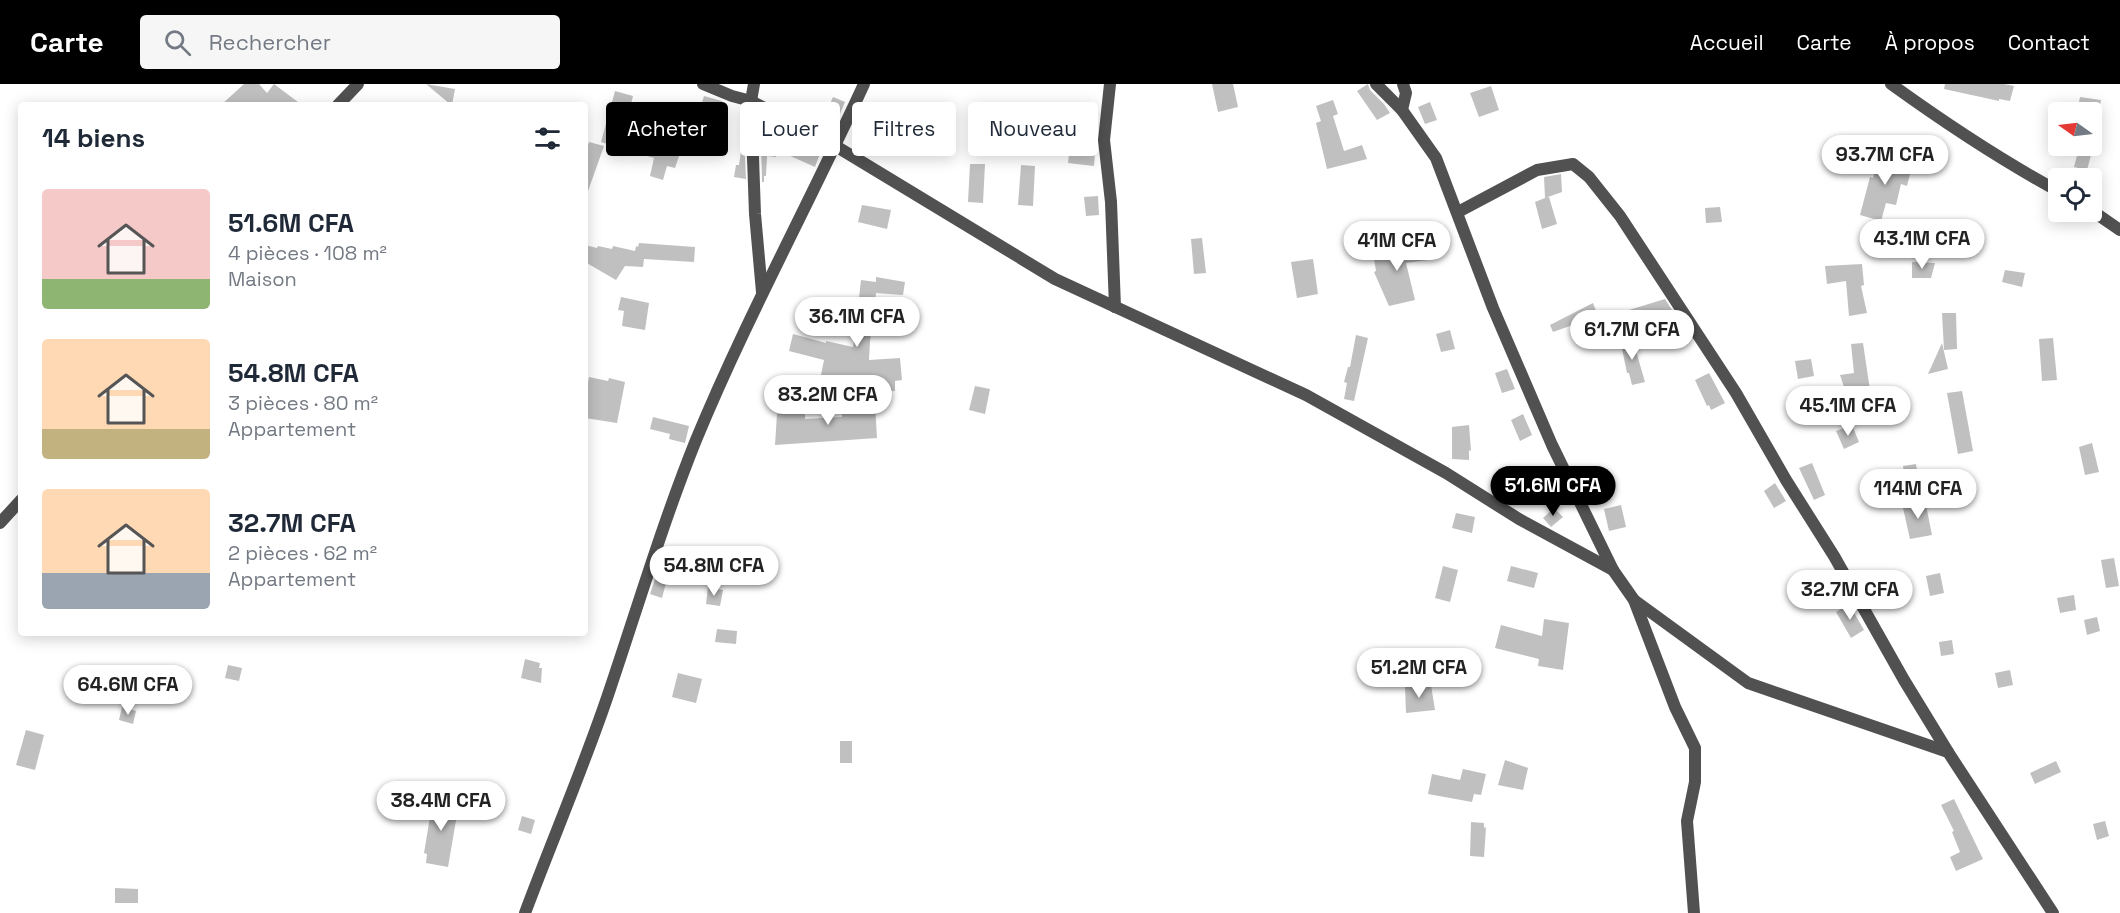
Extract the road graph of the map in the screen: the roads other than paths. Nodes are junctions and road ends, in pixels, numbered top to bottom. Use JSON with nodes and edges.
{"nodes":[{"id":1,"x":358,"y":84,"type":"edge"},
{"id":2,"x":703,"y":84,"type":"edge"},
{"id":3,"x":754,"y":84,"type":"edge"},
{"id":4,"x":864,"y":84,"type":"edge"},
{"id":5,"x":1110,"y":84,"type":"edge"},
{"id":6,"x":1376,"y":84,"type":"edge"},
{"id":7,"x":1403,"y":84,"type":"edge"},
{"id":8,"x":1891,"y":84,"type":"edge"},
{"id":9,"x":751,"y":101,"type":"junction"},
{"id":10,"x":341,"y":102,"type":"edge"},
{"id":11,"x":1402,"y":110,"type":"junction"},
{"id":12,"x":840,"y":136,"type":"edge"},
{"id":13,"x":840,"y":150,"type":"edge"},
{"id":14,"x":830,"y":156,"type":"edge"},
{"id":15,"x":2048,"y":185,"type":"edge"},
{"id":16,"x":1458,"y":212,"type":"junction"},
{"id":17,"x":2102,"y":218,"type":"edge"},
{"id":18,"x":2120,"y":230,"type":"edge"},
{"id":19,"x":762,"y":293,"type":"junction"},
{"id":20,"x":1115,"y":307,"type":"junction"},
{"id":21,"x":18,"y":503,"type":"edge"},
{"id":22,"x":0,"y":523,"type":"edge"},
{"id":23,"x":1613,"y":570,"type":"junction"},
{"id":24,"x":1634,"y":600,"type":"junction"},
{"id":25,"x":1948,"y":752,"type":"junction"},
{"id":26,"x":525,"y":913,"type":"edge"},
{"id":27,"x":1694,"y":913,"type":"edge"},
{"id":28,"x":2053,"y":913,"type":"edge"}],
"edges":[{"from":1,"to":10,"type":"street"},
{"from":2,"to":9,"type":"street"},
{"from":3,"to":9,"type":"street"},
{"from":4,"to":12,"type":"street"},
{"from":5,"to":20,"type":"street"},
{"from":6,"to":11,"type":"street"},
{"from":7,"to":11,"type":"street"},
{"from":8,"to":15,"type":"street"},
{"from":9,"to":19,"type":"street"},
{"from":11,"to":16,"type":"street"},
{"from":13,"to":20,"type":"street"},
{"from":14,"to":19,"type":"street"},
{"from":16,"to":23,"type":"street"},
{"from":16,"to":25,"type":"street"},
{"from":17,"to":18,"type":"street"},
{"from":19,"to":26,"type":"street"},
{"from":20,"to":23,"type":"street"},
{"from":21,"to":22,"type":"street"},
{"from":23,"to":24,"type":"street"},
{"from":24,"to":25,"type":"street"},
{"from":24,"to":27,"type":"street"},
{"from":25,"to":28,"type":"street"}]}
